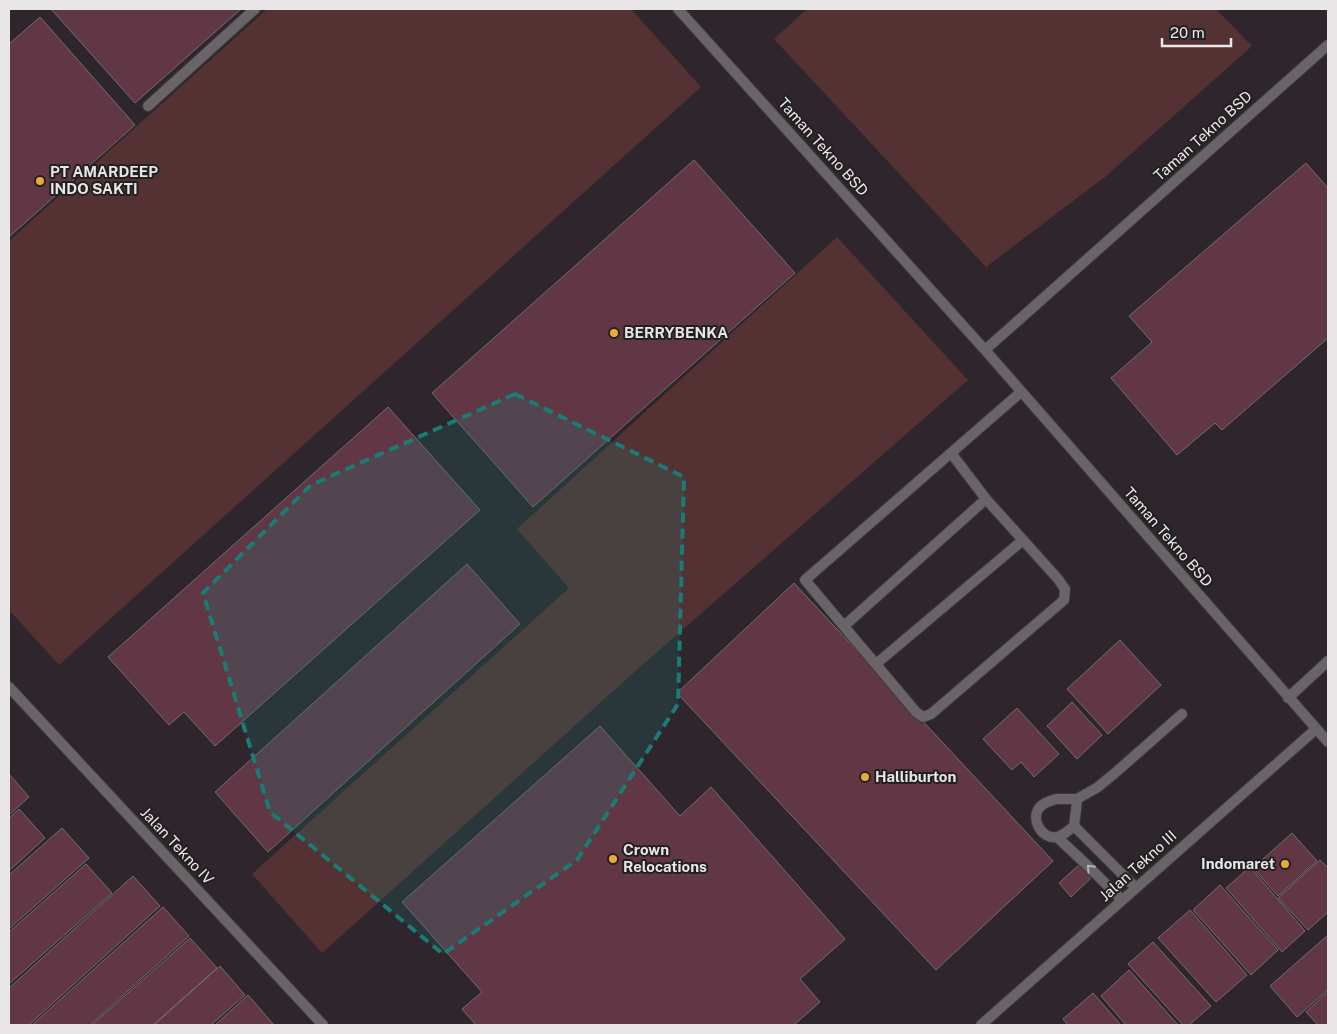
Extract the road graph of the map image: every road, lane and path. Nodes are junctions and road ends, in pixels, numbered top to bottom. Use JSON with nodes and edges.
{"nodes":[{"id":1,"x":254,"y":9,"type":"edge"},
{"id":2,"x":678,"y":9,"type":"edge"},
{"id":3,"x":1328,"y":45,"type":"edge"},
{"id":4,"x":148,"y":106,"type":"dead end"},
{"id":5,"x":985,"y":350,"type":"junction"},
{"id":6,"x":1021,"y":392,"type":"junction"},
{"id":7,"x":951,"y":453,"type":"junction"},
{"id":8,"x":986,"y":499,"type":"junction"},
{"id":9,"x":1023,"y":540,"type":"junction"},
{"id":10,"x":844,"y":626,"type":"junction"},
{"id":11,"x":1328,"y":661,"type":"edge"},
{"id":12,"x":876,"y":664,"type":"junction"},
{"id":13,"x":9,"y":687,"type":"edge"},
{"id":14,"x":1288,"y":698,"type":"junction"},
{"id":15,"x":1182,"y":714,"type":"dead end"},
{"id":16,"x":1316,"y":729,"type":"junction"},
{"id":17,"x":1328,"y":742,"type":"edge"},
{"id":18,"x":1076,"y":799,"type":"junction"},
{"id":19,"x":1074,"y":826,"type":"junction"},
{"id":20,"x":1057,"y":838,"type":"junction"},
{"id":21,"x":1136,"y":888,"type":"junction"},
{"id":22,"x":1122,"y":900,"type":"junction"},
{"id":23,"x":323,"y":1025,"type":"edge"},
{"id":24,"x":981,"y":1025,"type":"edge"}],
"edges":[{"from":1,"to":4,"type":"lane"},
{"from":2,"to":5,"type":"lane","name":"Taman Tekno BSD"},
{"from":3,"to":5,"type":"lane","name":"Taman Tekno BSD"},
{"from":5,"to":6,"type":"lane","name":"Taman Tekno BSD"},
{"from":6,"to":7,"type":"lane"},
{"from":6,"to":14,"type":"lane","name":"Taman Tekno BSD"},
{"from":7,"to":8,"type":"lane"},
{"from":7,"to":10,"type":"lane"},
{"from":8,"to":9,"type":"lane"},
{"from":8,"to":10,"type":"lane"},
{"from":9,"to":12,"type":"lane"},
{"from":9,"to":12,"type":"lane"},
{"from":10,"to":12,"type":"lane"},
{"from":11,"to":14,"type":"lane"},
{"from":13,"to":23,"type":"lane","name":"Jalan Tekno IV"},
{"from":14,"to":16,"type":"lane","name":"Taman Tekno BSD"},
{"from":15,"to":18,"type":"lane"},
{"from":16,"to":17,"type":"lane","name":"Taman Tekno BSD"},
{"from":16,"to":21,"type":"lane","name":"Jalan Tekno III"},
{"from":18,"to":19,"type":"lane"},
{"from":18,"to":20,"type":"lane"},
{"from":19,"to":20,"type":"lane"},
{"from":19,"to":21,"type":"lane"},
{"from":22,"to":20,"type":"lane","one_way":true},
{"from":21,"to":22,"type":"lane","name":"Jalan Tekno III"},
{"from":22,"to":24,"type":"lane","name":"Jalan Tekno III"}]}
